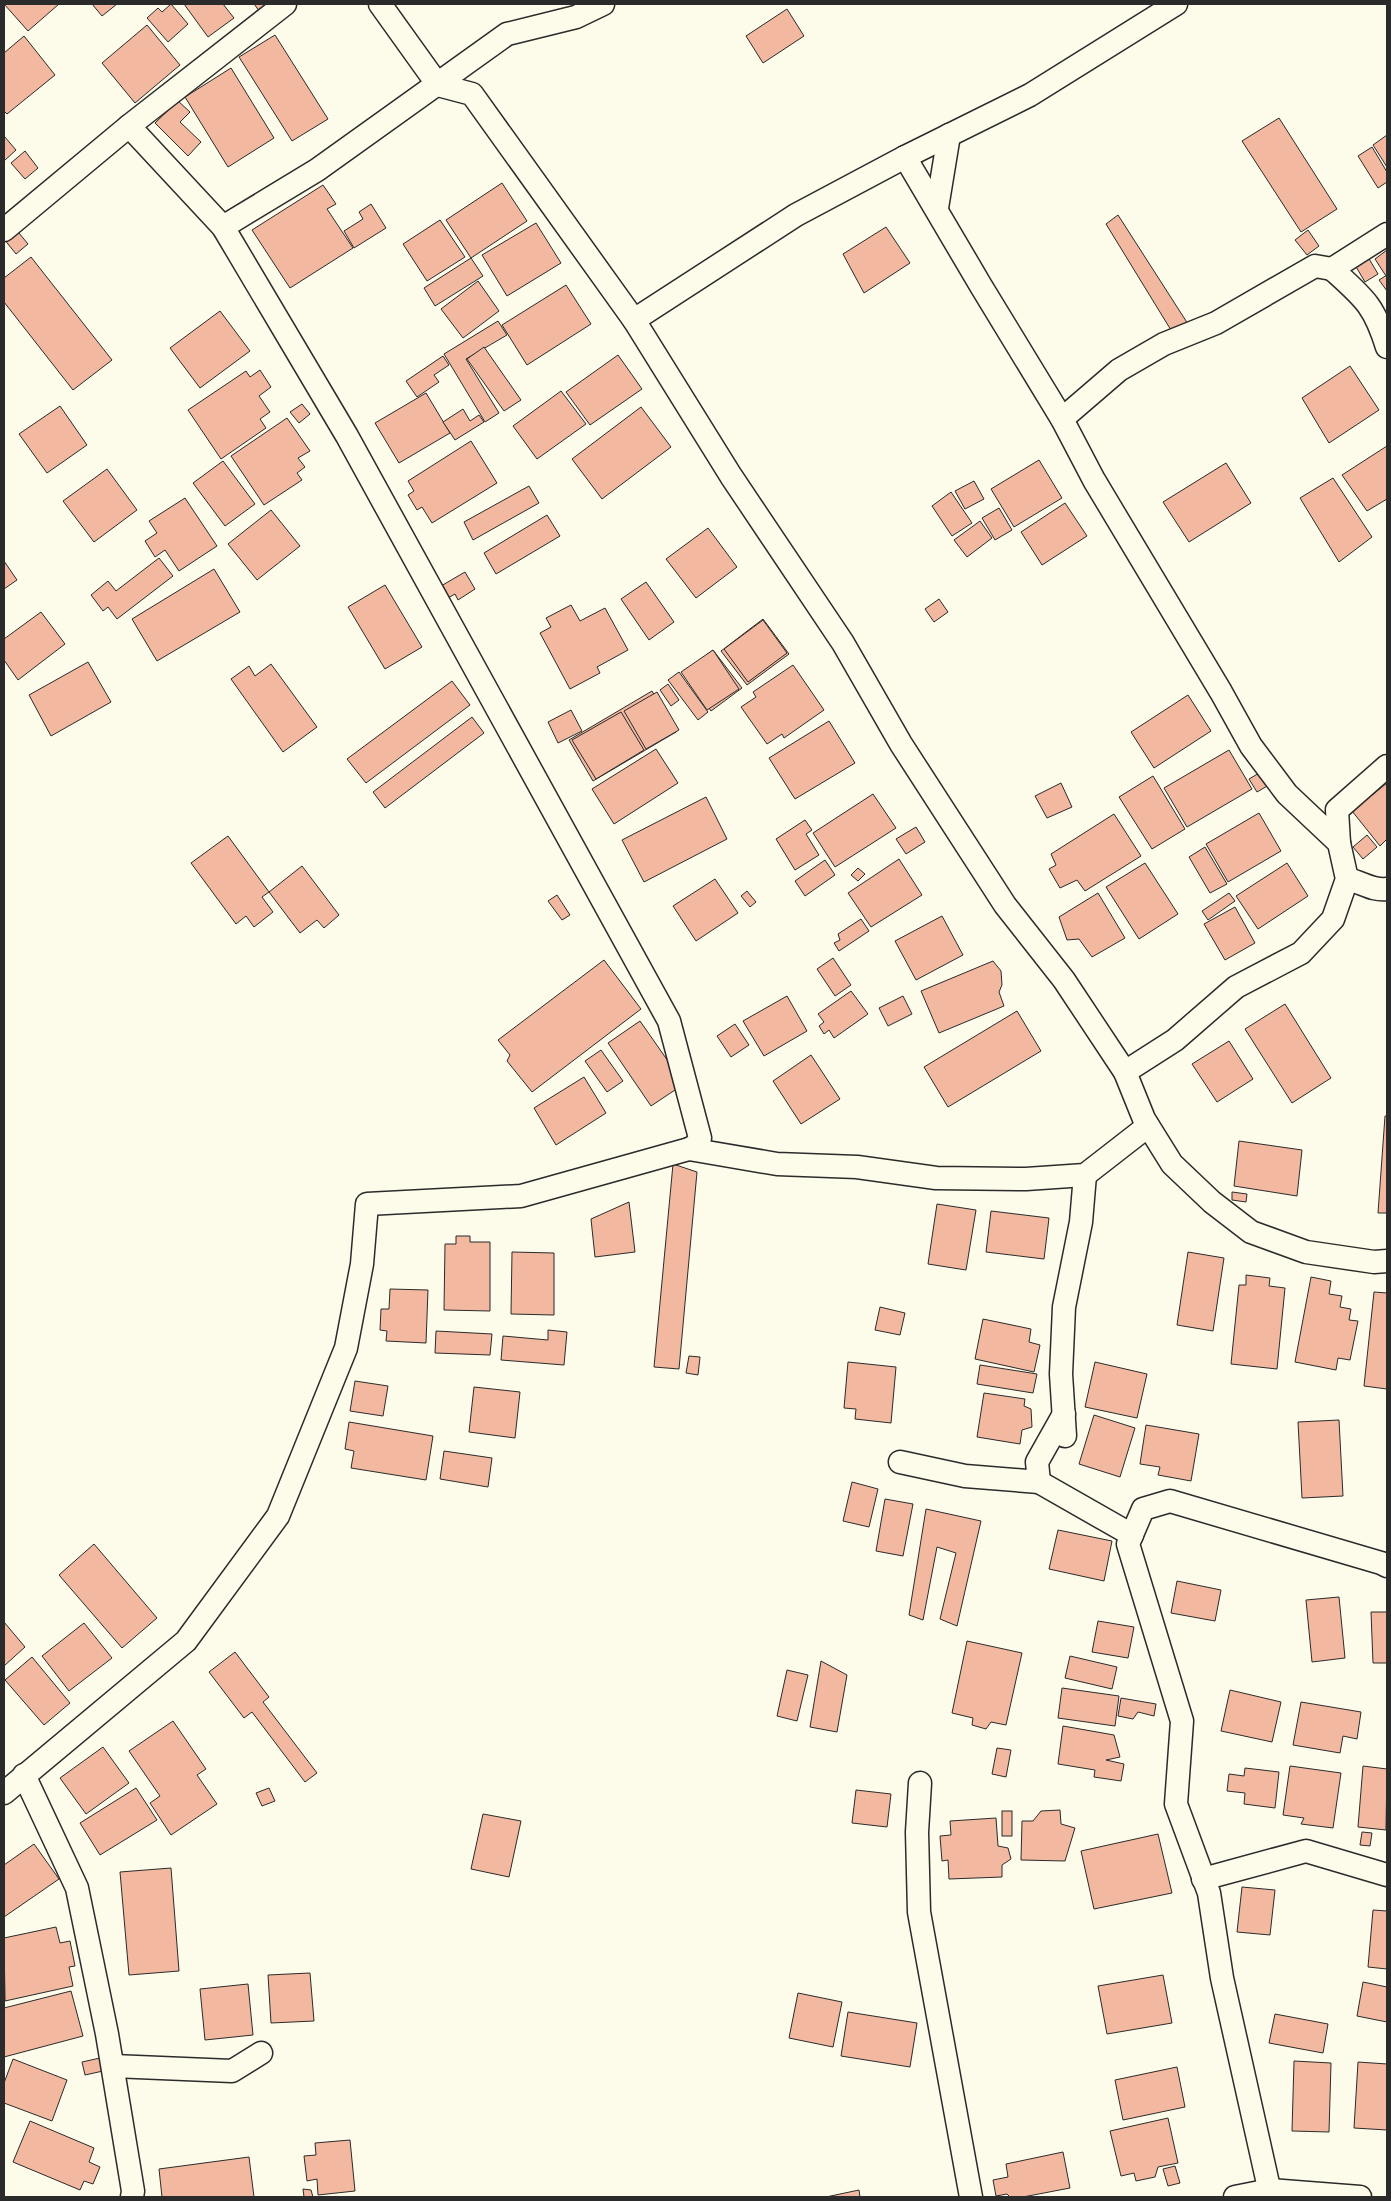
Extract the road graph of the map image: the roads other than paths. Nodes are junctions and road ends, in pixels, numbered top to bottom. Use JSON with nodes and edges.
{"nodes":[{"id":1,"x":286,"y":4,"type":"edge"},
{"id":2,"x":380,"y":4,"type":"edge"},
{"id":3,"x":603,"y":4,"type":"edge"},
{"id":4,"x":1176,"y":4,"type":"edge"},
{"id":5,"x":438,"y":84,"type":"junction"},
{"id":6,"x":129,"y":126,"type":"junction"},
{"id":7,"x":949,"y":136,"type":"junction"},
{"id":8,"x":905,"y":157,"type":"junction"},
{"id":9,"x":936,"y":208,"type":"junction"},
{"id":10,"x":222,"y":227,"type":"junction"},
{"id":11,"x":4,"y":230,"type":"edge"},
{"id":12,"x":1387,"y":234,"type":"edge"},
{"id":13,"x":1332,"y":269,"type":"junction"},
{"id":14,"x":634,"y":320,"type":"junction"},
{"id":15,"x":1387,"y":348,"type":"edge"},
{"id":16,"x":1062,"y":419,"type":"junction"},
{"id":17,"x":1387,"y":766,"type":"edge"},
{"id":18,"x":1339,"y":843,"type":"junction"},
{"id":19,"x":1347,"y":879,"type":"junction"},
{"id":20,"x":1387,"y":890,"type":"edge"},
{"id":21,"x":1126,"y":1072,"type":"junction"},
{"id":22,"x":1148,"y":1126,"type":"junction"},
{"id":23,"x":689,"y":1149,"type":"junction"},
{"id":24,"x":1085,"y":1175,"type":"junction"},
{"id":25,"x":1387,"y":1261,"type":"edge"},
{"id":26,"x":900,"y":1462,"type":"dead end"},
{"id":27,"x":1039,"y":1482,"type":"junction"},
{"id":28,"x":1132,"y":1535,"type":"junction"},
{"id":29,"x":1387,"y":1566,"type":"edge"},
{"id":30,"x":24,"y":1775,"type":"junction"},
{"id":31,"x":920,"y":1783,"type":"dead end"},
{"id":32,"x":4,"y":1793,"type":"edge"},
{"id":33,"x":1387,"y":1875,"type":"edge"},
{"id":34,"x":1203,"y":1878,"type":"junction"},
{"id":35,"x":261,"y":2053,"type":"dead end"},
{"id":36,"x":113,"y":2066,"type":"junction"},
{"id":37,"x":1271,"y":2194,"type":"edge"},
{"id":38,"x":132,"y":2197,"type":"edge"},
{"id":39,"x":971,"y":2197,"type":"edge"},
{"id":40,"x":1235,"y":2197,"type":"edge"},
{"id":41,"x":1360,"y":2197,"type":"edge"}],
"edges":[{"from":1,"to":6,"type":"street"},
{"from":2,"to":5,"type":"street"},
{"from":3,"to":5,"type":"street"},
{"from":4,"to":7,"type":"street"},
{"from":5,"to":10,"type":"street"},
{"from":5,"to":14,"type":"street"},
{"from":6,"to":10,"type":"street"},
{"from":6,"to":11,"type":"street"},
{"from":7,"to":8,"type":"street"},
{"from":7,"to":9,"type":"street"},
{"from":8,"to":9,"type":"street"},
{"from":8,"to":14,"type":"street"},
{"from":9,"to":16,"type":"street"},
{"from":10,"to":23,"type":"street"},
{"from":12,"to":13,"type":"street"},
{"from":13,"to":15,"type":"street"},
{"from":13,"to":16,"type":"street"},
{"from":14,"to":21,"type":"street"},
{"from":16,"to":18,"type":"street"},
{"from":17,"to":18,"type":"street"},
{"from":18,"to":19,"type":"street"},
{"from":19,"to":20,"type":"street"},
{"from":19,"to":21,"type":"street"},
{"from":21,"to":22,"type":"street"},
{"from":22,"to":24,"type":"street"},
{"from":22,"to":25,"type":"street"},
{"from":23,"to":24,"type":"street"},
{"from":23,"to":30,"type":"street"},
{"from":24,"to":27,"type":"street"},
{"from":26,"to":27,"type":"street"},
{"from":27,"to":28,"type":"street"},
{"from":28,"to":29,"type":"street"},
{"from":28,"to":34,"type":"street"},
{"from":30,"to":32,"type":"street"},
{"from":30,"to":36,"type":"street"},
{"from":31,"to":39,"type":"street"},
{"from":33,"to":34,"type":"street"},
{"from":34,"to":37,"type":"street"},
{"from":35,"to":36,"type":"street"},
{"from":36,"to":38,"type":"street"},
{"from":37,"to":40,"type":"street"},
{"from":37,"to":41,"type":"street"}]}
